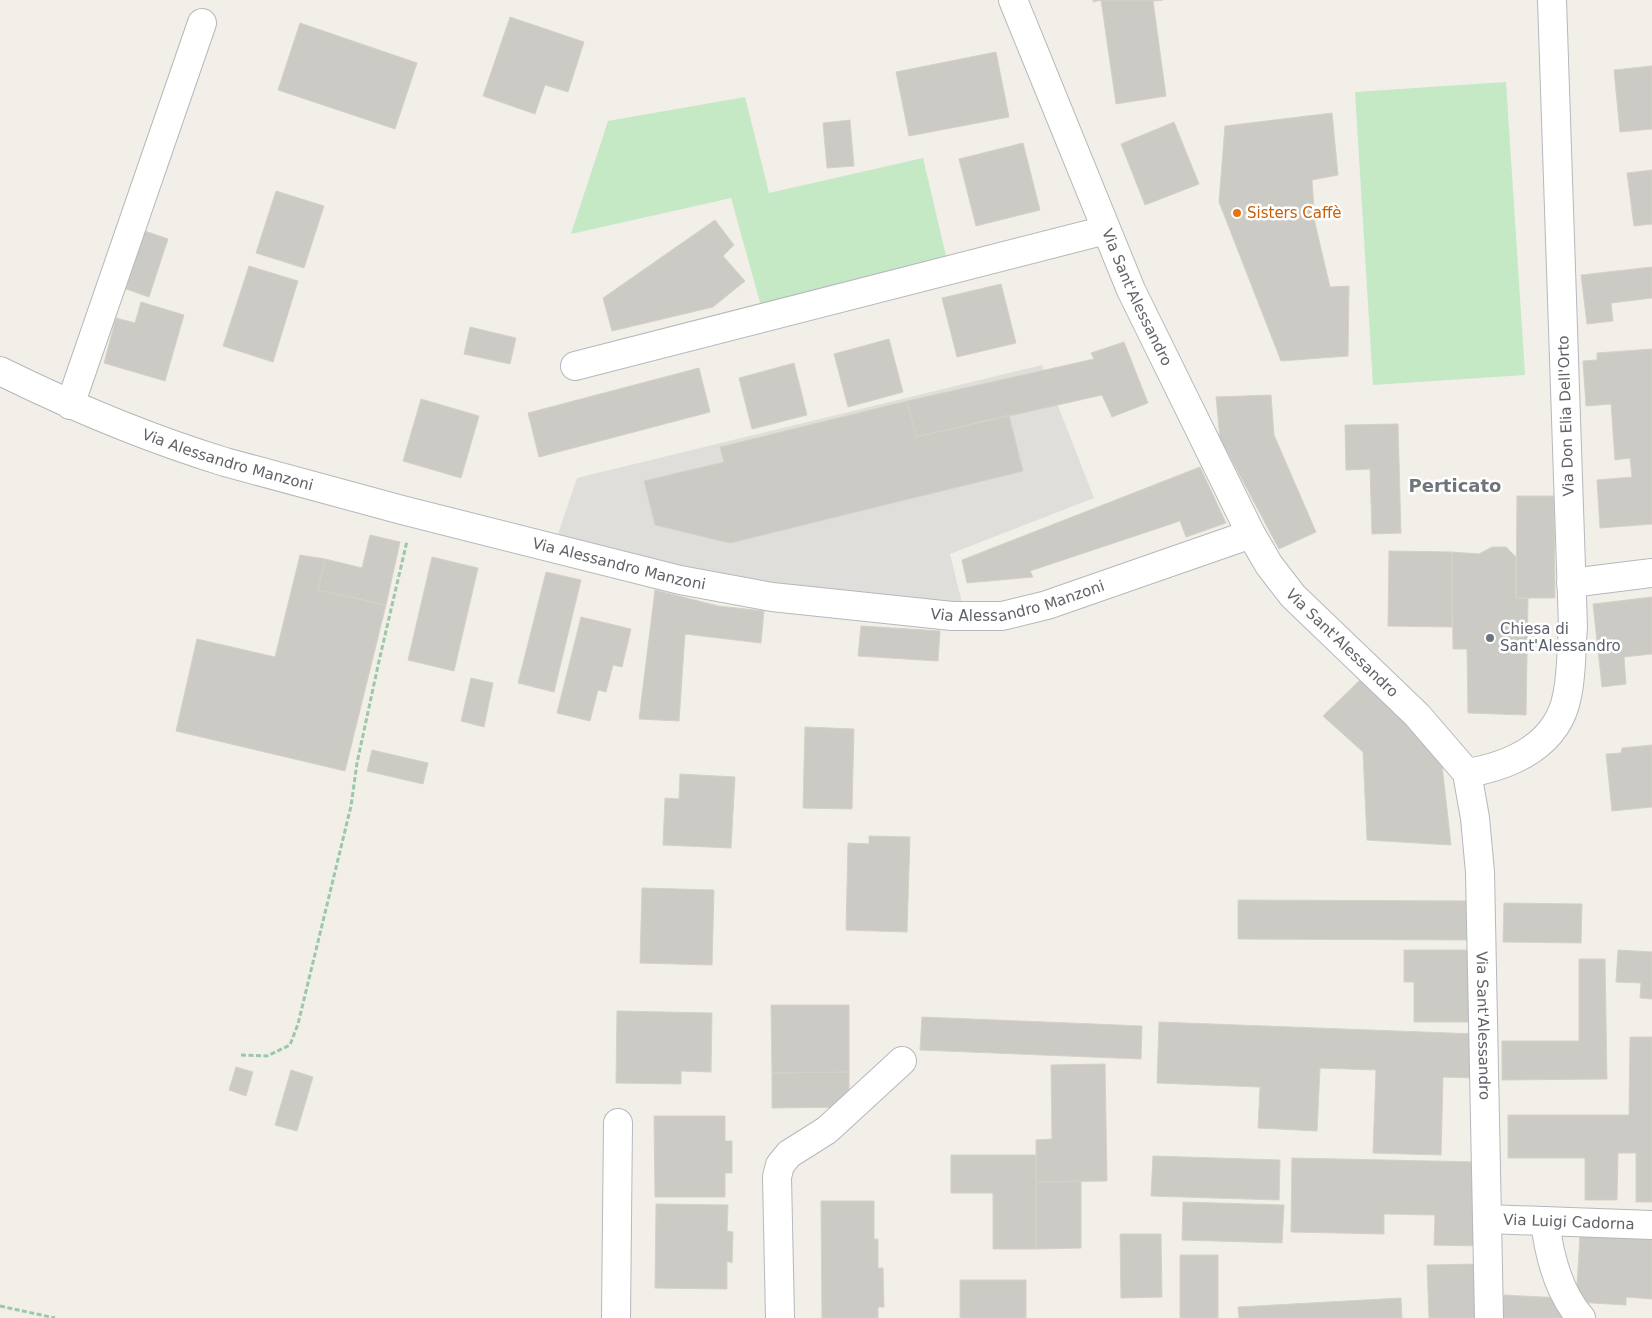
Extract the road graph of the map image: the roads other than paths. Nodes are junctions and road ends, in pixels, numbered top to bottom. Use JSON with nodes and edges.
{"nodes":[{"id":1,"x":1013,"y":0,"type":"edge"},
{"id":2,"x":1552,"y":0,"type":"edge"},
{"id":3,"x":202,"y":24,"type":"dead end"},
{"id":4,"x":1106,"y":230,"type":"junction"},
{"id":5,"x":575,"y":366,"type":"dead end"},
{"id":6,"x":0,"y":371,"type":"edge"},
{"id":7,"x":70,"y":405,"type":"junction"},
{"id":8,"x":1251,"y":534,"type":"junction"},
{"id":9,"x":1652,"y":573,"type":"edge"},
{"id":10,"x":1571,"y":583,"type":"junction"},
{"id":11,"x":1467,"y":773,"type":"junction"},
{"id":12,"x":902,"y":1061,"type":"dead end"},
{"id":13,"x":618,"y":1123,"type":"dead end"},
{"id":14,"x":1487,"y":1219,"type":"junction"},
{"id":15,"x":1545,"y":1221,"type":"junction"},
{"id":16,"x":1652,"y":1226,"type":"edge"},
{"id":17,"x":616,"y":1318,"type":"edge"},
{"id":18,"x":780,"y":1318,"type":"edge"},
{"id":19,"x":1489,"y":1318,"type":"edge"},
{"id":20,"x":1581,"y":1318,"type":"edge"}],
"edges":[{"from":1,"to":4,"type":"street","name":"Via Sant'Alessandro"},
{"from":2,"to":10,"type":"street","name":"Via Don Elia Dell'Orto"},
{"from":3,"to":7,"type":"street"},
{"from":4,"to":5,"type":"street"},
{"from":4,"to":8,"type":"street","name":"Via Sant'Alessandro"},
{"from":6,"to":7,"type":"street","name":"Via Alessandro Manzoni"},
{"from":7,"to":8,"type":"street","name":"Via Alessandro Manzoni"},
{"from":8,"to":11,"type":"street","name":"Via Sant'Alessandro"},
{"from":9,"to":10,"type":"street"},
{"from":10,"to":11,"type":"street","name":"Via Don Elia Dell'Orto"},
{"from":11,"to":14,"type":"street","name":"Via Sant'Alessandro"},
{"from":12,"to":18,"type":"street"},
{"from":13,"to":17,"type":"street"},
{"from":14,"to":15,"type":"street","name":"Via Luigi Cadorna"},
{"from":14,"to":19,"type":"street","name":"Via Sant'Alessandro"},
{"from":15,"to":16,"type":"street","name":"Via Luigi Cadorna"},
{"from":15,"to":20,"type":"street"}]}
